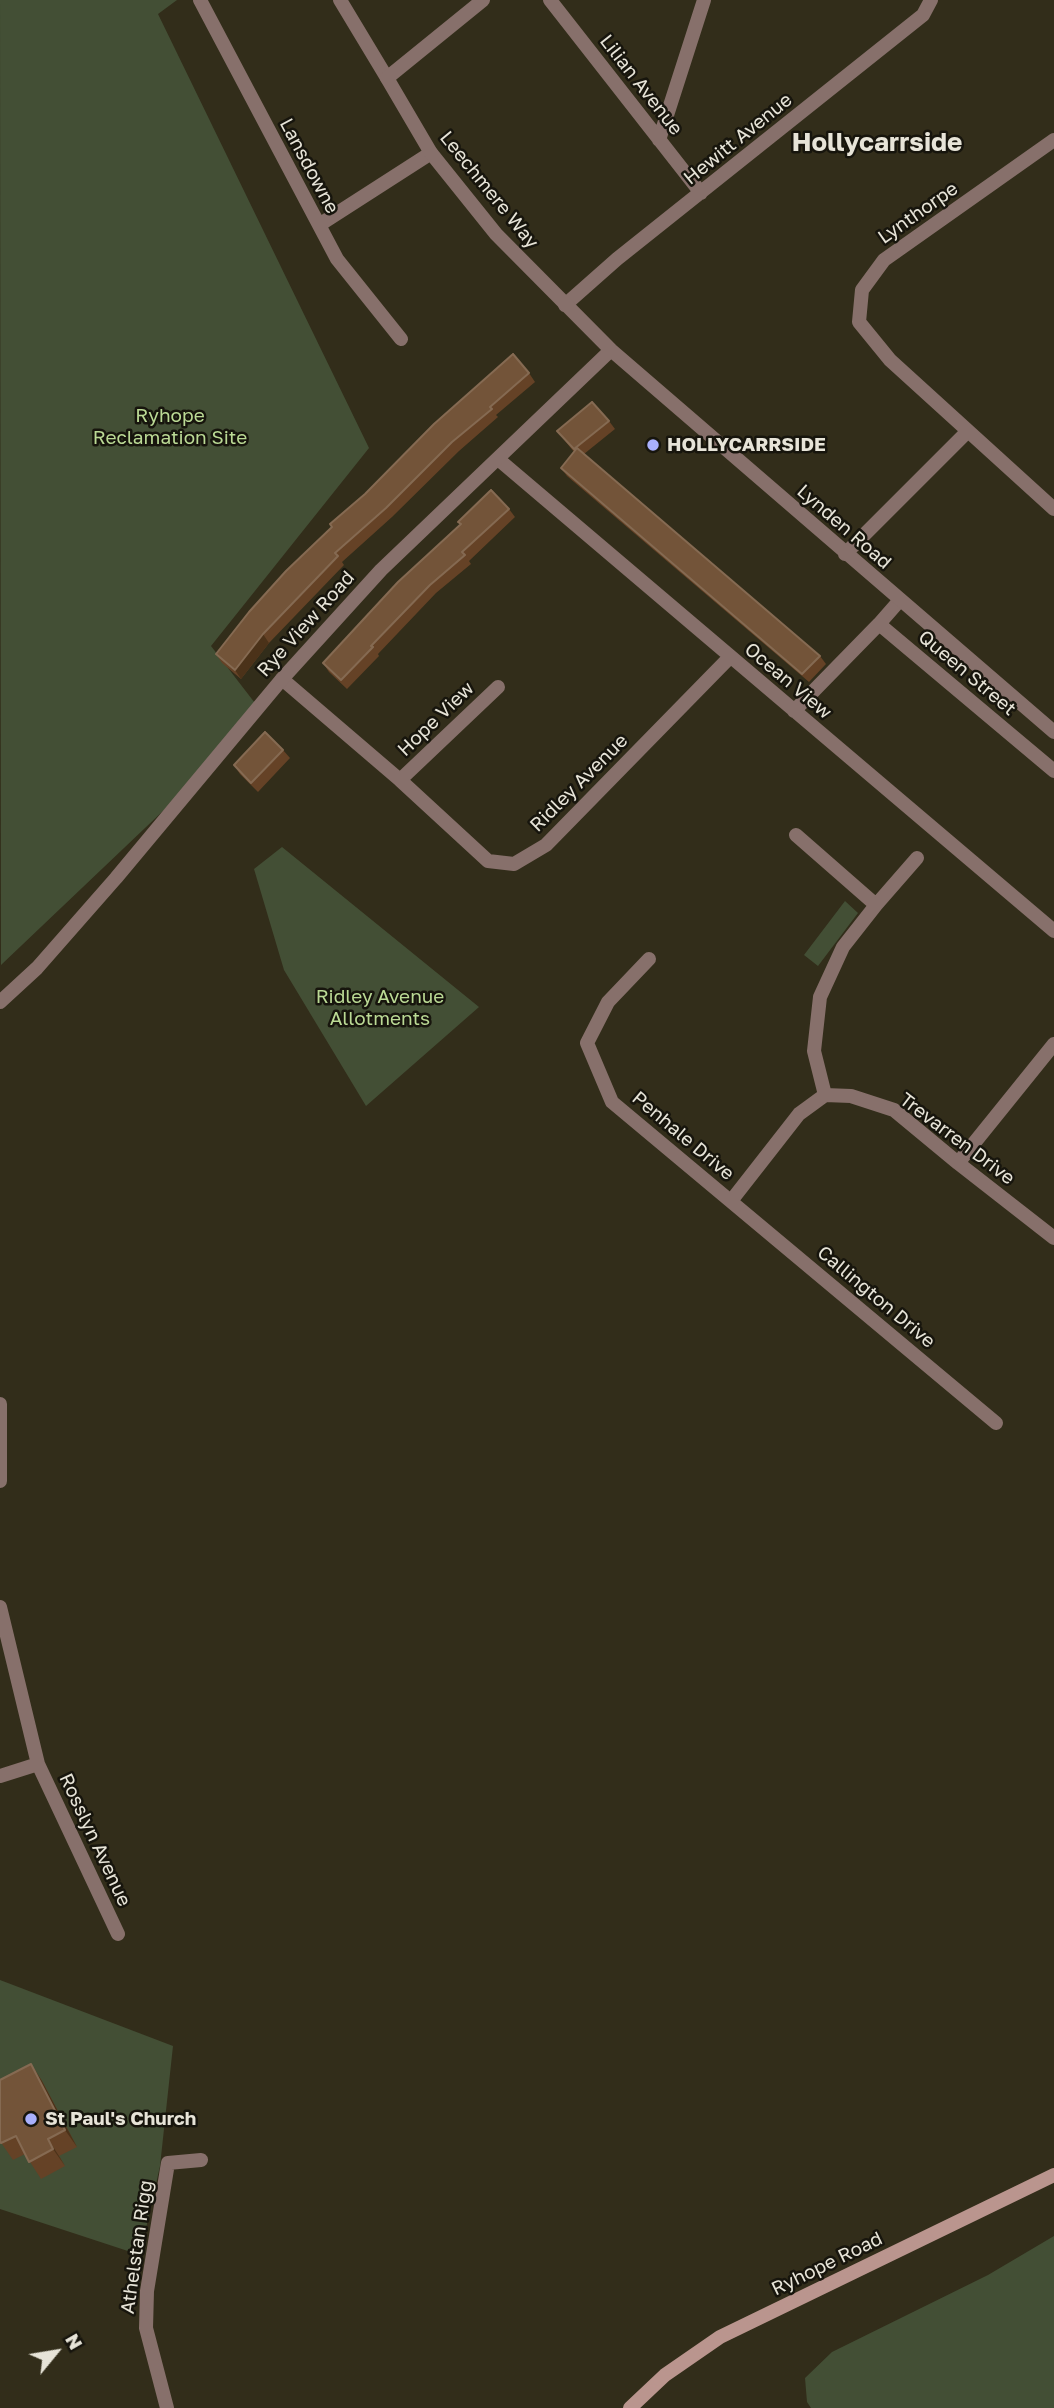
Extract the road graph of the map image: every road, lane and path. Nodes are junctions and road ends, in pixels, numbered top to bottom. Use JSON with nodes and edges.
{"nodes":[{"id":1,"x":200,"y":0,"type":"edge"},
{"id":2,"x":340,"y":0,"type":"edge"},
{"id":3,"x":483,"y":0,"type":"edge"},
{"id":4,"x":550,"y":0,"type":"edge"},
{"id":5,"x":704,"y":0,"type":"edge"},
{"id":6,"x":931,"y":0,"type":"edge"},
{"id":7,"x":387,"y":78,"type":"junction"},
{"id":8,"x":659,"y":140,"type":"junction"},
{"id":9,"x":1054,"y":140,"type":"edge"},
{"id":10,"x":431,"y":153,"type":"junction"},
{"id":11,"x":701,"y":193,"type":"junction"},
{"id":12,"x":319,"y":225,"type":"junction"},
{"id":13,"x":565,"y":305,"type":"junction"},
{"id":14,"x":401,"y":339,"type":"dead end"},
{"id":15,"x":611,"y":350,"type":"junction"},
{"id":16,"x":968,"y":431,"type":"junction"},
{"id":17,"x":498,"y":458,"type":"junction"},
{"id":18,"x":1054,"y":509,"type":"edge"},
{"id":19,"x":845,"y":554,"type":"junction"},
{"id":20,"x":900,"y":600,"type":"junction"},
{"id":21,"x":879,"y":624,"type":"junction"},
{"id":22,"x":730,"y":657,"type":"junction"},
{"id":23,"x":282,"y":679,"type":"junction"},
{"id":24,"x":498,"y":687,"type":"dead end"},
{"id":25,"x":794,"y":711,"type":"junction"},
{"id":26,"x":1054,"y":732,"type":"edge"},
{"id":27,"x":1054,"y":771,"type":"edge"},
{"id":28,"x":400,"y":780,"type":"junction"},
{"id":29,"x":796,"y":835,"type":"dead end"},
{"id":30,"x":918,"y":859,"type":"dead end"},
{"id":31,"x":876,"y":905,"type":"junction"},
{"id":32,"x":1054,"y":931,"type":"edge"},
{"id":33,"x":649,"y":959,"type":"dead end"},
{"id":34,"x":0,"y":1002,"type":"edge"},
{"id":35,"x":1054,"y":1044,"type":"edge"},
{"id":36,"x":825,"y":1095,"type":"junction"},
{"id":37,"x":958,"y":1163,"type":"junction"},
{"id":38,"x":731,"y":1201,"type":"junction"},
{"id":39,"x":1054,"y":1238,"type":"edge"},
{"id":40,"x":0,"y":1404,"type":"edge"},
{"id":41,"x":996,"y":1423,"type":"dead end"},
{"id":42,"x":0,"y":1481,"type":"edge"},
{"id":43,"x":0,"y":1607,"type":"edge"},
{"id":44,"x":37,"y":1764,"type":"junction"},
{"id":45,"x":0,"y":1776,"type":"edge"},
{"id":46,"x":118,"y":1934,"type":"dead end"},
{"id":47,"x":201,"y":2160,"type":"dead end"},
{"id":48,"x":1054,"y":2175,"type":"edge"},
{"id":49,"x":167,"y":2408,"type":"edge"},
{"id":50,"x":630,"y":2408,"type":"edge"}],
"edges":[{"from":1,"to":12,"type":"street","name":"Lansdowne"},
{"from":2,"to":7,"type":"street","name":"Leechmere Way"},
{"from":3,"to":7,"type":"street"},
{"from":4,"to":8,"type":"street","name":"Lilian Avenue"},
{"from":5,"to":8,"type":"street"},
{"from":6,"to":11,"type":"street","name":"Hewitt Avenue"},
{"from":7,"to":10,"type":"street","name":"Leechmere Way"},
{"from":8,"to":11,"type":"street","name":"Lilian Avenue"},
{"from":9,"to":16,"type":"street","name":"Lynthorpe"},
{"from":10,"to":12,"type":"street"},
{"from":10,"to":13,"type":"street","name":"Leechmere Way"},
{"from":11,"to":13,"type":"street","name":"Hewitt Avenue"},
{"from":12,"to":14,"type":"street","name":"Lansdowne"},
{"from":13,"to":15,"type":"street","name":"Leechmere Way"},
{"from":15,"to":17,"type":"street","name":"Rye View Road"},
{"from":15,"to":19,"type":"street","name":"Lynden Road"},
{"from":16,"to":18,"type":"street","name":"Lynthorpe"},
{"from":16,"to":19,"type":"street"},
{"from":17,"to":22,"type":"street","name":"Ocean View"},
{"from":17,"to":23,"type":"street","name":"Rye View Road"},
{"from":19,"to":20,"type":"street","name":"Lynden Road"},
{"from":20,"to":21,"type":"street"},
{"from":20,"to":26,"type":"street","name":"Lynden Road"},
{"from":21,"to":25,"type":"street"},
{"from":21,"to":27,"type":"street","name":"Queen Street"},
{"from":22,"to":25,"type":"street","name":"Ocean View"},
{"from":22,"to":28,"type":"street","name":"Ridley Avenue"},
{"from":23,"to":28,"type":"street","name":"Ridley Avenue"},
{"from":23,"to":34,"type":"street","name":"Rye View Road"},
{"from":24,"to":28,"type":"street","name":"Hope View"},
{"from":25,"to":32,"type":"street","name":"Ocean View"},
{"from":29,"to":31,"type":"street"},
{"from":30,"to":31,"type":"street"},
{"from":31,"to":36,"type":"street"},
{"from":33,"to":38,"type":"street","name":"Penhale Drive"},
{"from":35,"to":37,"type":"street"},
{"from":36,"to":37,"type":"street","name":"Trevarren Drive"},
{"from":36,"to":38,"type":"street"},
{"from":37,"to":39,"type":"street","name":"Trevarren Drive"},
{"from":38,"to":41,"type":"street","name":"Callington Drive"},
{"from":40,"to":42,"type":"street"},
{"from":43,"to":44,"type":"street","name":"Rosslyn Avenue"},
{"from":44,"to":45,"type":"street","name":"Rosslyn Avenue"},
{"from":44,"to":46,"type":"street","name":"Rosslyn Avenue"},
{"from":47,"to":49,"type":"street","name":"Athelstan Rigg"},
{"from":48,"to":50,"type":"main road","name":"Ryhope Road"}]}
